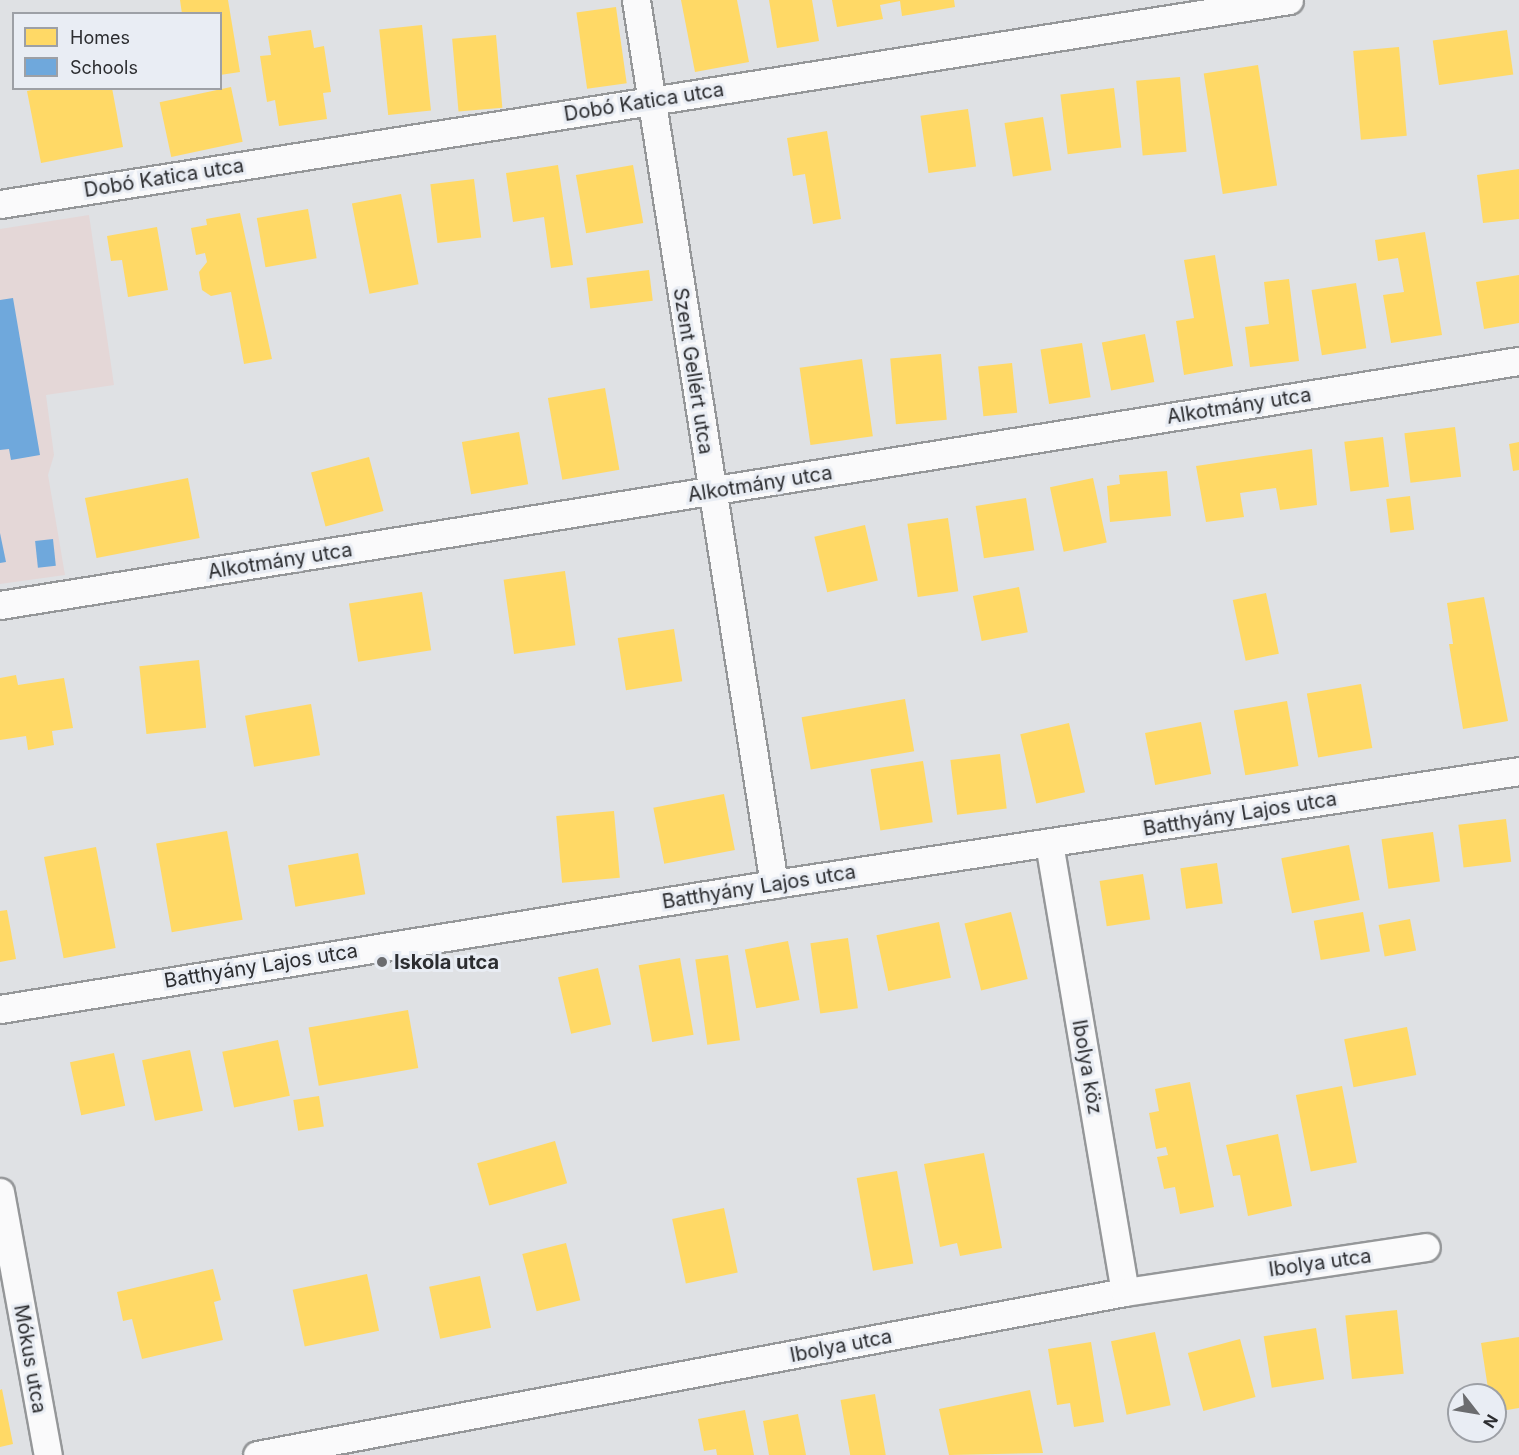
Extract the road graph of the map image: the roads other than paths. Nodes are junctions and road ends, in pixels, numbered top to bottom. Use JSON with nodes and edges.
{"nodes":[{"id":1,"x":636,"y":0,"type":"edge"},
{"id":2,"x":1289,"y":0,"type":"edge"},
{"id":3,"x":651,"y":101,"type":"junction"},
{"id":4,"x":0,"y":204,"type":"edge"},
{"id":5,"x":1519,"y":361,"type":"edge"},
{"id":6,"x":712,"y":492,"type":"junction"},
{"id":7,"x":0,"y":605,"type":"edge"},
{"id":8,"x":1519,"y":771,"type":"edge"},
{"id":9,"x":1049,"y":843,"type":"junction"},
{"id":10,"x":774,"y":884,"type":"junction"},
{"id":11,"x":0,"y":1009,"type":"edge"},
{"id":12,"x":0,"y":1192,"type":"edge"},
{"id":13,"x":1426,"y":1247,"type":"dead end"},
{"id":14,"x":1125,"y":1292,"type":"junction"},
{"id":15,"x":48,"y":1455,"type":"edge"},
{"id":16,"x":257,"y":1455,"type":"edge"}],
"edges":[{"from":1,"to":3,"type":"street","name":"Szent Gellért utca"},
{"from":2,"to":3,"type":"street","name":"Dobó Katica utca"},
{"from":3,"to":4,"type":"street","name":"Dobó Katica utca"},
{"from":3,"to":6,"type":"street","name":"Szent Gellért utca"},
{"from":5,"to":6,"type":"street","name":"Alkotmány utca"},
{"from":6,"to":7,"type":"street","name":"Alkotmány utca"},
{"from":6,"to":10,"type":"street","name":"Szent Gellért utca"},
{"from":8,"to":9,"type":"street","name":"Batthyány Lajos utca"},
{"from":9,"to":10,"type":"street","name":"Batthyány Lajos utca"},
{"from":9,"to":14,"type":"street","name":"Ibolya köz"},
{"from":10,"to":11,"type":"street","name":"Batthyány Lajos utca"},
{"from":12,"to":15,"type":"street","name":"Mókus utca"},
{"from":13,"to":14,"type":"street","name":"Ibolya utca"},
{"from":14,"to":16,"type":"street","name":"Ibolya utca"}]}
